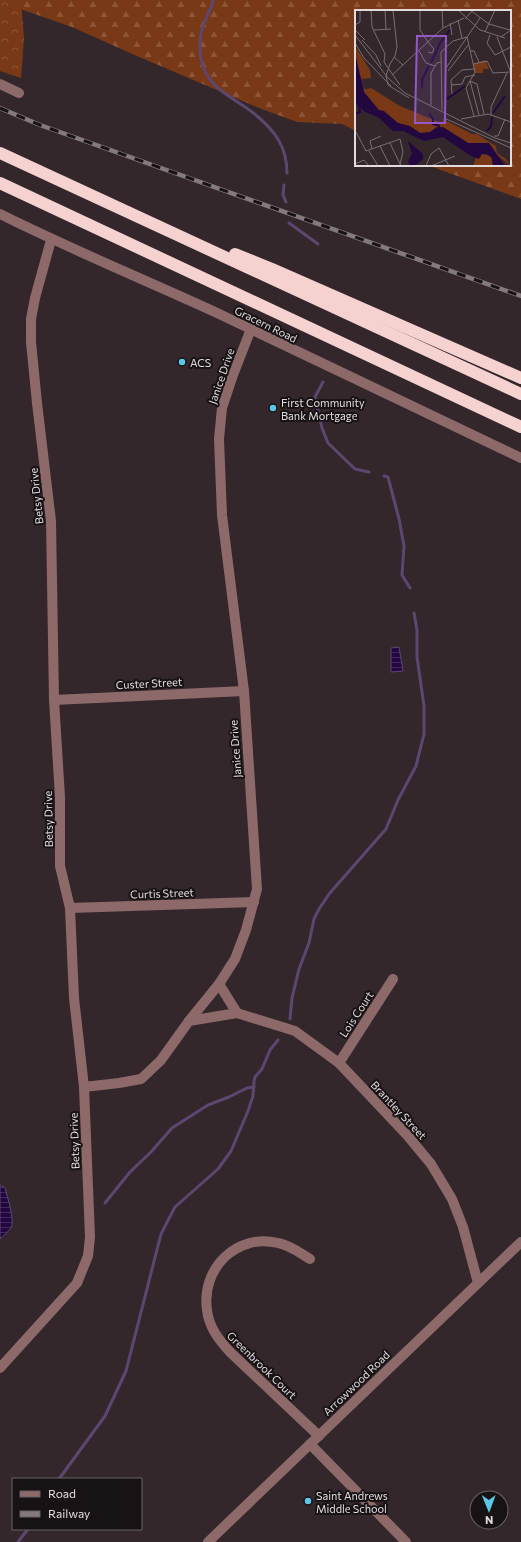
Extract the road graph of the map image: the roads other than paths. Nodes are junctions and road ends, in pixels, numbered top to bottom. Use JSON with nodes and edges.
{"nodes":[{"id":1,"x":0,"y":84,"type":"edge"},
{"id":2,"x":19,"y":93,"type":"dead end"},
{"id":3,"x":0,"y":153,"type":"edge"},
{"id":4,"x":0,"y":183,"type":"edge"},
{"id":5,"x":97,"y":198,"type":"junction"},
{"id":6,"x":0,"y":214,"type":"edge"},
{"id":7,"x":51,"y":240,"type":"junction"},
{"id":8,"x":251,"y":329,"type":"junction"},
{"id":9,"x":521,"y":378,"type":"edge"},
{"id":10,"x":521,"y":394,"type":"edge"},
{"id":11,"x":521,"y":428,"type":"edge"},
{"id":12,"x":521,"y":458,"type":"edge"},
{"id":13,"x":244,"y":691,"type":"junction"},
{"id":14,"x":54,"y":700,"type":"junction"},
{"id":15,"x":254,"y":902,"type":"junction"},
{"id":16,"x":70,"y":908,"type":"junction"},
{"id":17,"x":393,"y":979,"type":"dead end"},
{"id":18,"x":218,"y":984,"type":"junction"},
{"id":19,"x":237,"y":1014,"type":"junction"},
{"id":20,"x":189,"y":1021,"type":"junction"},
{"id":21,"x":339,"y":1062,"type":"junction"},
{"id":22,"x":84,"y":1087,"type":"junction"},
{"id":23,"x":521,"y":1242,"type":"edge"},
{"id":24,"x":310,"y":1260,"type":"dead end"},
{"id":25,"x":478,"y":1283,"type":"junction"},
{"id":26,"x":0,"y":1368,"type":"edge"},
{"id":27,"x":319,"y":1436,"type":"junction"},
{"id":28,"x":310,"y":1444,"type":"junction"},
{"id":29,"x":208,"y":1542,"type":"edge"},
{"id":30,"x":406,"y":1542,"type":"edge"}],
"edges":[{"from":1,"to":2,"type":"street"},
{"from":3,"to":5,"type":"highway"},
{"from":4,"to":11,"type":"highway"},
{"from":5,"to":9,"type":"highway"},
{"from":5,"to":10,"type":"highway"},
{"from":6,"to":7,"type":"street","name":"Gracern Road"},
{"from":7,"to":8,"type":"street","name":"Gracern Road"},
{"from":7,"to":14,"type":"street","name":"Betsy Drive"},
{"from":8,"to":12,"type":"street","name":"Gracern Road"},
{"from":8,"to":13,"type":"street","name":"Janice Drive"},
{"from":13,"to":14,"type":"street","name":"Custer Street"},
{"from":13,"to":15,"type":"street","name":"Janice Drive"},
{"from":14,"to":16,"type":"street","name":"Betsy Drive"},
{"from":15,"to":16,"type":"street","name":"Curtis Street"},
{"from":15,"to":18,"type":"street","name":"Janice Drive"},
{"from":16,"to":22,"type":"street","name":"Betsy Drive"},
{"from":17,"to":21,"type":"street","name":"Lois Court"},
{"from":18,"to":19,"type":"street"},
{"from":18,"to":20,"type":"street","name":"Janice Drive"},
{"from":19,"to":20,"type":"street","name":"Brantley Street"},
{"from":19,"to":21,"type":"street","name":"Brantley Street"},
{"from":20,"to":22,"type":"street","name":"Janice Drive"},
{"from":21,"to":25,"type":"street","name":"Brantley Street"},
{"from":22,"to":26,"type":"street","name":"Betsy Drive"},
{"from":23,"to":25,"type":"street","name":"Arrowwood Road"},
{"from":24,"to":27,"type":"street","name":"Greenbrook Court"},
{"from":25,"to":27,"type":"street","name":"Arrowwood Road"},
{"from":27,"to":28,"type":"street","name":"Arrowwood Road"},
{"from":28,"to":29,"type":"street","name":"Arrowwood Road"},
{"from":28,"to":30,"type":"street"}]}
